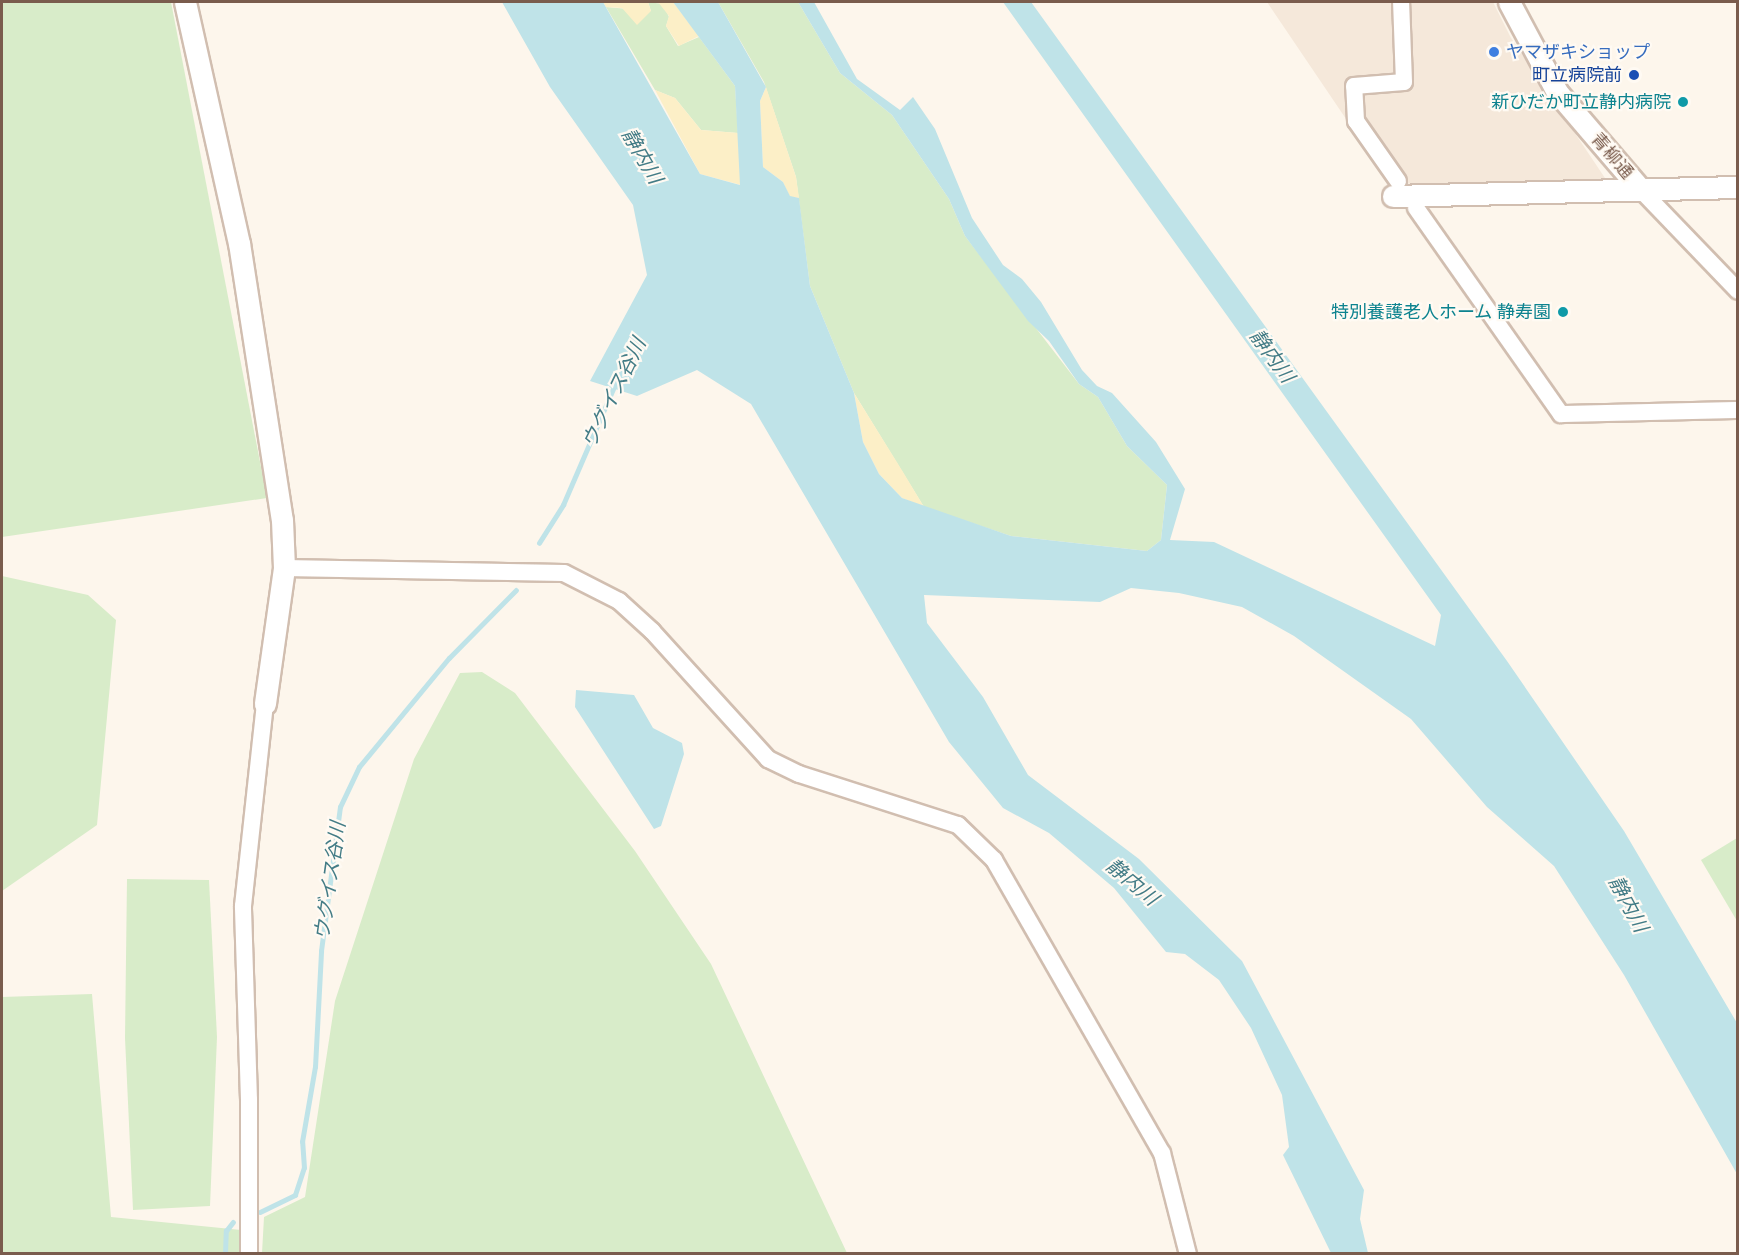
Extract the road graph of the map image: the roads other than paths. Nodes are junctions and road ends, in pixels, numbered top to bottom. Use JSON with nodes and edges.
{"nodes":[{"id":1,"x":185,"y":2,"type":"edge"},
{"id":2,"x":1401,"y":2,"type":"edge"},
{"id":3,"x":1509,"y":2,"type":"edge"},
{"id":4,"x":1737,"y":187,"type":"edge"},
{"id":5,"x":1395,"y":188,"type":"joint"},
{"id":6,"x":1640,"y":189,"type":"junction"},
{"id":7,"x":1416,"y":208,"type":"dead end"},
{"id":8,"x":1737,"y":291,"type":"edge"},
{"id":9,"x":1737,"y":410,"type":"edge"},
{"id":10,"x":284,"y":568,"type":"junction"},
{"id":11,"x":265,"y":704,"type":"joint"},
{"id":12,"x":249,"y":1254,"type":"edge"},
{"id":13,"x":1188,"y":1254,"type":"edge"}],
"edges":[{"from":1,"to":10,"type":"street"},
{"from":2,"to":5,"type":"street"},
{"from":3,"to":6,"type":"street","name":"青柳通"},
{"from":4,"to":6,"type":"street"},
{"from":5,"to":6,"type":"street"},
{"from":6,"to":8,"type":"street"},
{"from":7,"to":9,"type":"street"},
{"from":10,"to":11,"type":"street"},
{"from":10,"to":13,"type":"street"},
{"from":11,"to":12,"type":"street"}]}
